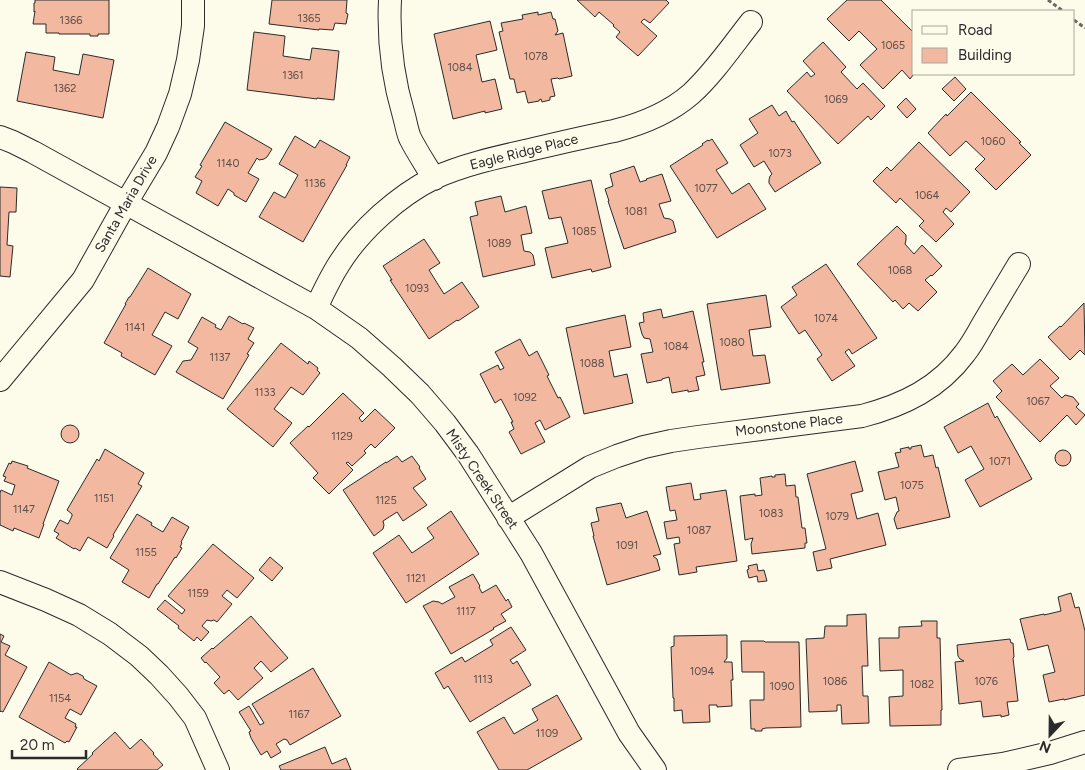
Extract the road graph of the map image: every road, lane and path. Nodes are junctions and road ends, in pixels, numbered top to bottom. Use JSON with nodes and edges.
{"nodes":[{"id":1,"x":193,"y":0,"type":"edge"},
{"id":2,"x":390,"y":0,"type":"edge"},
{"id":3,"x":1048,"y":0,"type":"edge"},
{"id":4,"x":1062,"y":10,"type":"edge"},
{"id":5,"x":751,"y":22,"type":"dead end"},
{"id":6,"x":0,"y":137,"type":"edge"},
{"id":7,"x":434,"y":178,"type":"junction"},
{"id":8,"x":126,"y":203,"type":"junction"},
{"id":9,"x":1019,"y":264,"type":"dead end"},
{"id":10,"x":316,"y":308,"type":"junction"},
{"id":11,"x":0,"y":380,"type":"edge"},
{"id":12,"x":508,"y":518,"type":"junction"},
{"id":13,"x":0,"y":582,"type":"edge"},
{"id":14,"x":1085,"y":742,"type":"edge"},
{"id":15,"x":218,"y":770,"type":"edge"},
{"id":16,"x":655,"y":770,"type":"edge"},
{"id":17,"x":959,"y":770,"type":"edge"}],
"edges":[{"from":1,"to":8,"type":"street","name":"Santa Maria Drive"},
{"from":2,"to":7,"type":"street"},
{"from":3,"to":4,"type":"path"},
{"from":5,"to":7,"type":"street","name":"Eagle Ridge Place"},
{"from":6,"to":8,"type":"street","name":"Misty Creek Street"},
{"from":7,"to":10,"type":"street","name":"Eagle Ridge Place"},
{"from":8,"to":10,"type":"street","name":"Misty Creek Street"},
{"from":8,"to":11,"type":"street","name":"Santa Maria Drive"},
{"from":9,"to":12,"type":"street","name":"Moonstone Place"},
{"from":10,"to":12,"type":"street","name":"Misty Creek Street"},
{"from":12,"to":16,"type":"street","name":"Misty Creek Street"},
{"from":13,"to":15,"type":"street"},
{"from":14,"to":17,"type":"street"}]}
